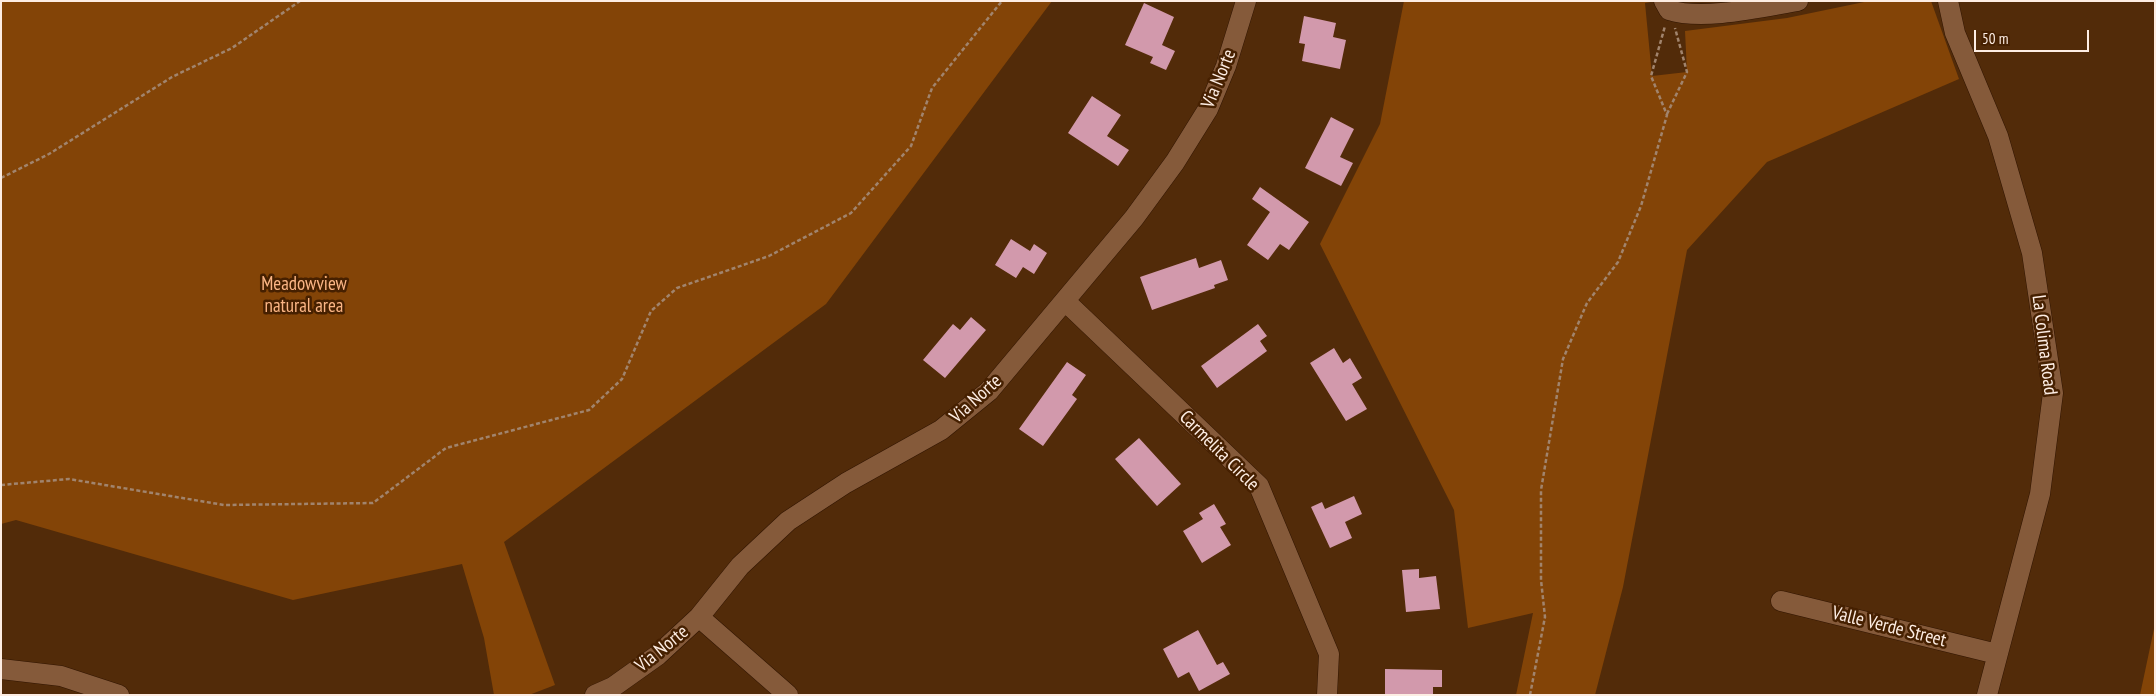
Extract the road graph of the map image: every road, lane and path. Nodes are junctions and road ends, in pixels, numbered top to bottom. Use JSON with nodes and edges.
{"nodes":[{"id":1,"x":300,"y":1,"type":"edge"},
{"id":2,"x":1002,"y":1,"type":"edge"},
{"id":3,"x":1246,"y":1,"type":"edge"},
{"id":4,"x":1798,"y":1,"type":"edge"},
{"id":5,"x":1948,"y":1,"type":"edge"},
{"id":6,"x":1667,"y":6,"type":"edge"},
{"id":7,"x":1667,"y":115,"type":"junction"},
{"id":8,"x":1,"y":178,"type":"edge"},
{"id":9,"x":1065,"y":302,"type":"junction"},
{"id":10,"x":1,"y":485,"type":"edge"},
{"id":11,"x":1781,"y":601,"type":"dead end"},
{"id":12,"x":699,"y":617,"type":"junction"},
{"id":13,"x":1997,"y":654,"type":"junction"},
{"id":14,"x":1,"y":669,"type":"edge"},
{"id":15,"x":119,"y":695,"type":"edge"},
{"id":16,"x":595,"y":695,"type":"edge"},
{"id":17,"x":788,"y":695,"type":"edge"},
{"id":18,"x":1327,"y":695,"type":"edge"},
{"id":19,"x":1530,"y":695,"type":"edge"},
{"id":20,"x":1986,"y":695,"type":"edge"}],
"edges":[{"from":1,"to":8,"type":"path"},
{"from":2,"to":10,"type":"path"},
{"from":3,"to":9,"type":"street","name":"Via Norte"},
{"from":4,"to":6,"type":"street"},
{"from":5,"to":13,"type":"street","name":"La Colima Road"},
{"from":6,"to":7,"type":"path"},
{"from":6,"to":7,"type":"path"},
{"from":7,"to":19,"type":"path"},
{"from":9,"to":12,"type":"street","name":"Via Norte"},
{"from":9,"to":18,"type":"street","name":"Carmelita Circle"},
{"from":11,"to":13,"type":"street","name":"Valle Verde Street"},
{"from":12,"to":16,"type":"street","name":"Via Norte"},
{"from":12,"to":17,"type":"street"},
{"from":13,"to":20,"type":"street","name":"La Colima Road"},
{"from":14,"to":15,"type":"street"}]}
